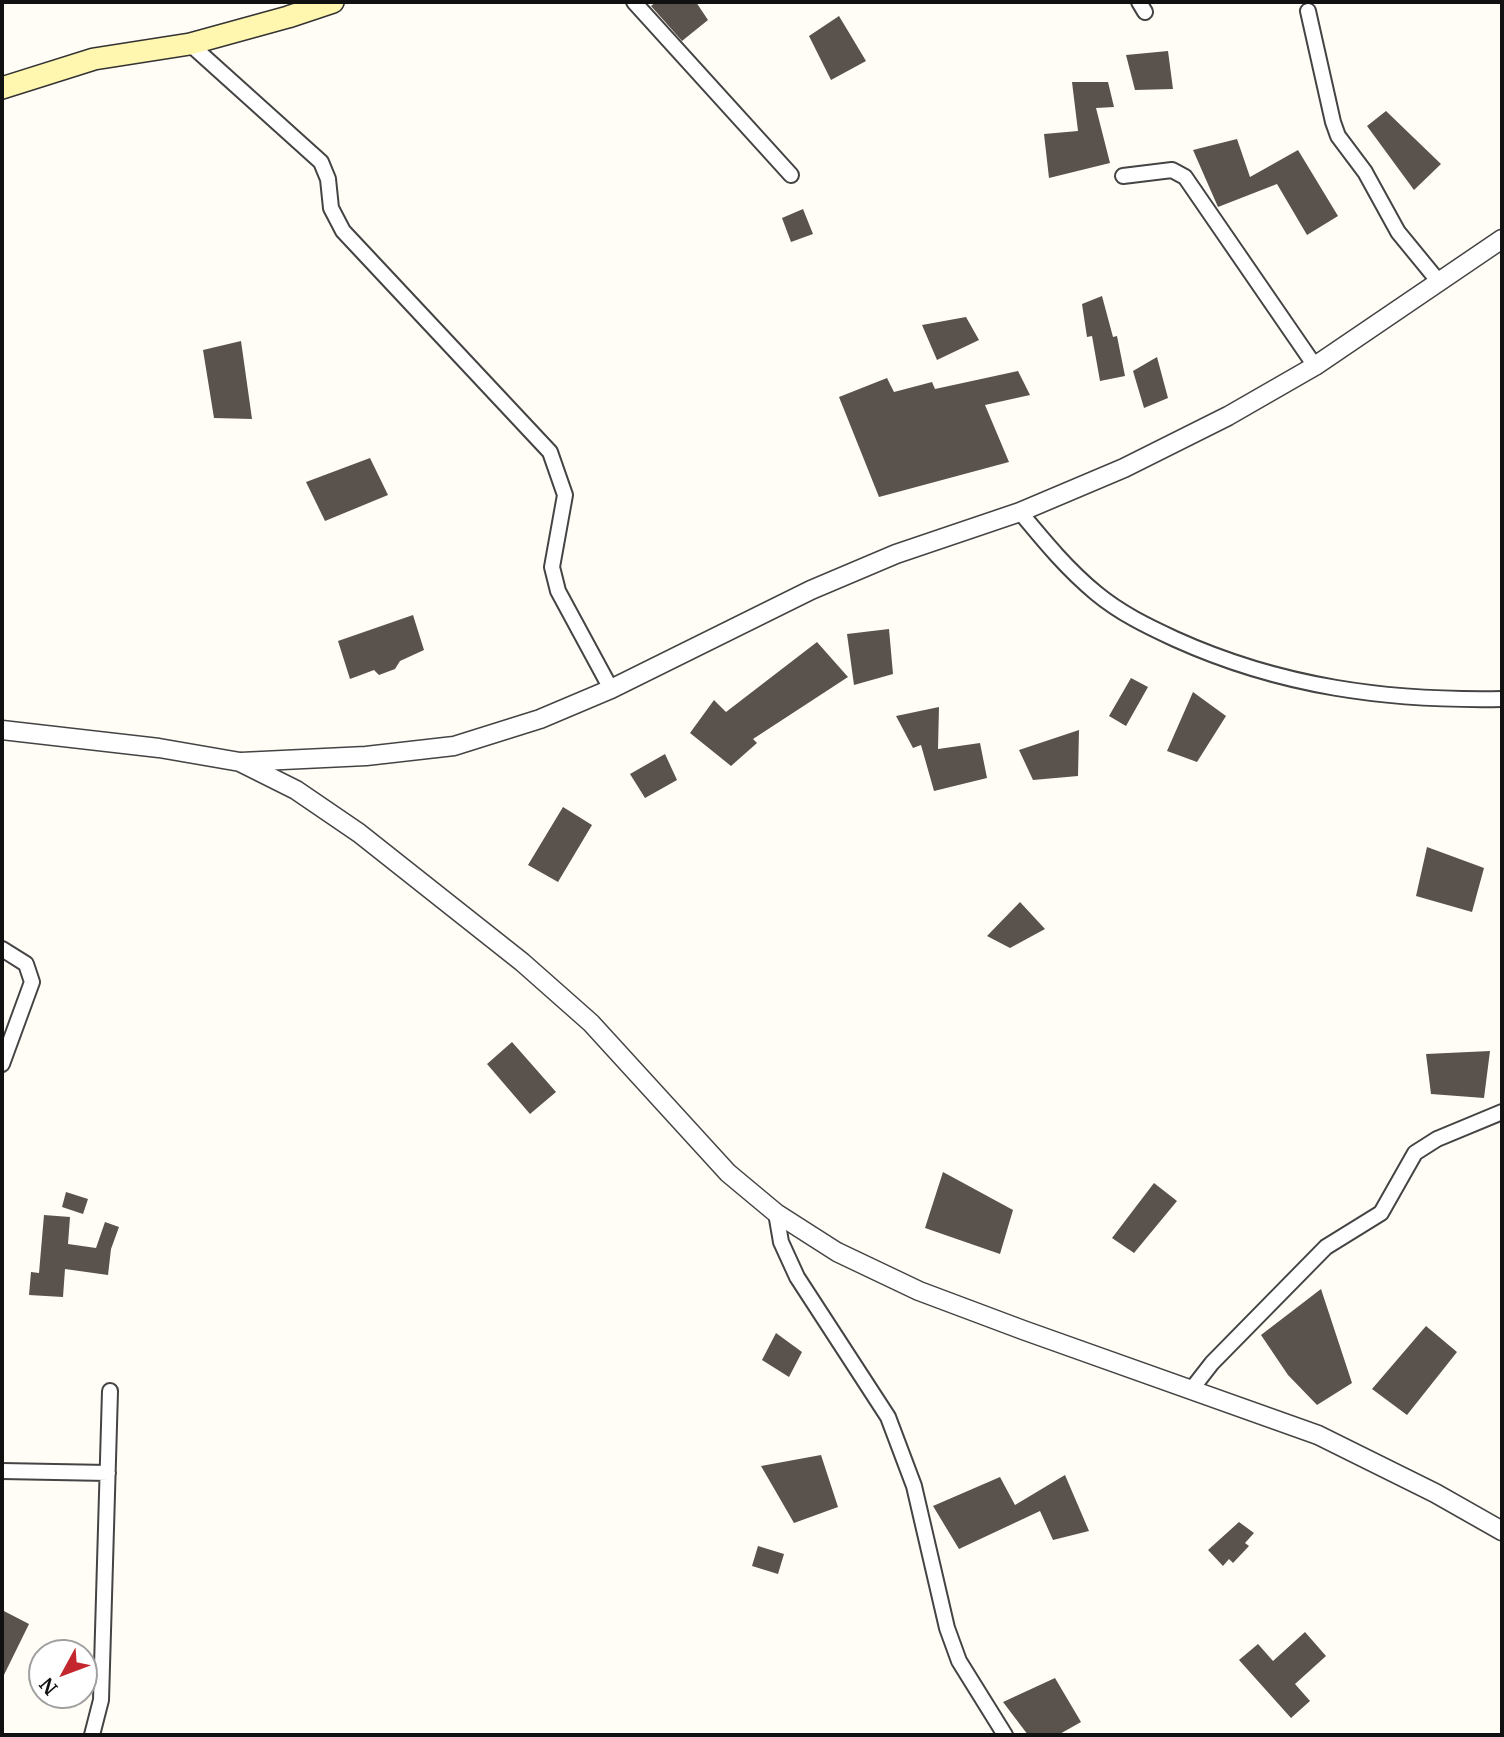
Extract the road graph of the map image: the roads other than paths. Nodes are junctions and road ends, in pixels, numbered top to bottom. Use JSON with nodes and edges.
{"nodes":[{"id":1,"x":333,"y":2,"type":"edge"},
{"id":2,"x":634,"y":2,"type":"edge"},
{"id":3,"x":1308,"y":11,"type":"dead end"},
{"id":4,"x":190,"y":44,"type":"junction"},
{"id":5,"x":2,"y":88,"type":"edge"},
{"id":6,"x":791,"y":175,"type":"dead end"},
{"id":7,"x":1123,"y":176,"type":"dead end"},
{"id":8,"x":1502,"y":239,"type":"edge"},
{"id":9,"x":1439,"y":282,"type":"junction"},
{"id":10,"x":1315,"y":366,"type":"junction"},
{"id":11,"x":1020,"y":512,"type":"junction"},
{"id":12,"x":611,"y":689,"type":"junction"},
{"id":13,"x":1502,"y":699,"type":"edge"},
{"id":14,"x":2,"y":730,"type":"edge"},
{"id":15,"x":240,"y":762,"type":"junction"},
{"id":16,"x":2,"y":949,"type":"edge"},
{"id":17,"x":2,"y":1064,"type":"edge"},
{"id":18,"x":1502,"y":1112,"type":"edge"},
{"id":19,"x":776,"y":1213,"type":"junction"},
{"id":20,"x":1191,"y":1390,"type":"junction"},
{"id":21,"x":110,"y":1391,"type":"dead end"},
{"id":22,"x":2,"y":1471,"type":"edge"},
{"id":23,"x":108,"y":1473,"type":"junction"},
{"id":24,"x":1502,"y":1531,"type":"edge"},
{"id":25,"x":92,"y":1735,"type":"edge"},
{"id":26,"x":1004,"y":1735,"type":"edge"}],
"edges":[{"from":1,"to":4,"type":"main road"},
{"from":2,"to":6,"type":"street"},
{"from":3,"to":9,"type":"street"},
{"from":4,"to":5,"type":"main road"},
{"from":4,"to":12,"type":"street"},
{"from":7,"to":10,"type":"street"},
{"from":8,"to":9,"type":"street"},
{"from":9,"to":10,"type":"street"},
{"from":10,"to":11,"type":"street"},
{"from":11,"to":12,"type":"street"},
{"from":11,"to":13,"type":"street"},
{"from":12,"to":15,"type":"street"},
{"from":14,"to":15,"type":"street"},
{"from":15,"to":19,"type":"street"},
{"from":16,"to":17,"type":"street"},
{"from":18,"to":20,"type":"street"},
{"from":19,"to":20,"type":"street"},
{"from":19,"to":26,"type":"street"},
{"from":20,"to":24,"type":"street"},
{"from":21,"to":23,"type":"street"},
{"from":22,"to":23,"type":"street"},
{"from":23,"to":25,"type":"street"}]}
